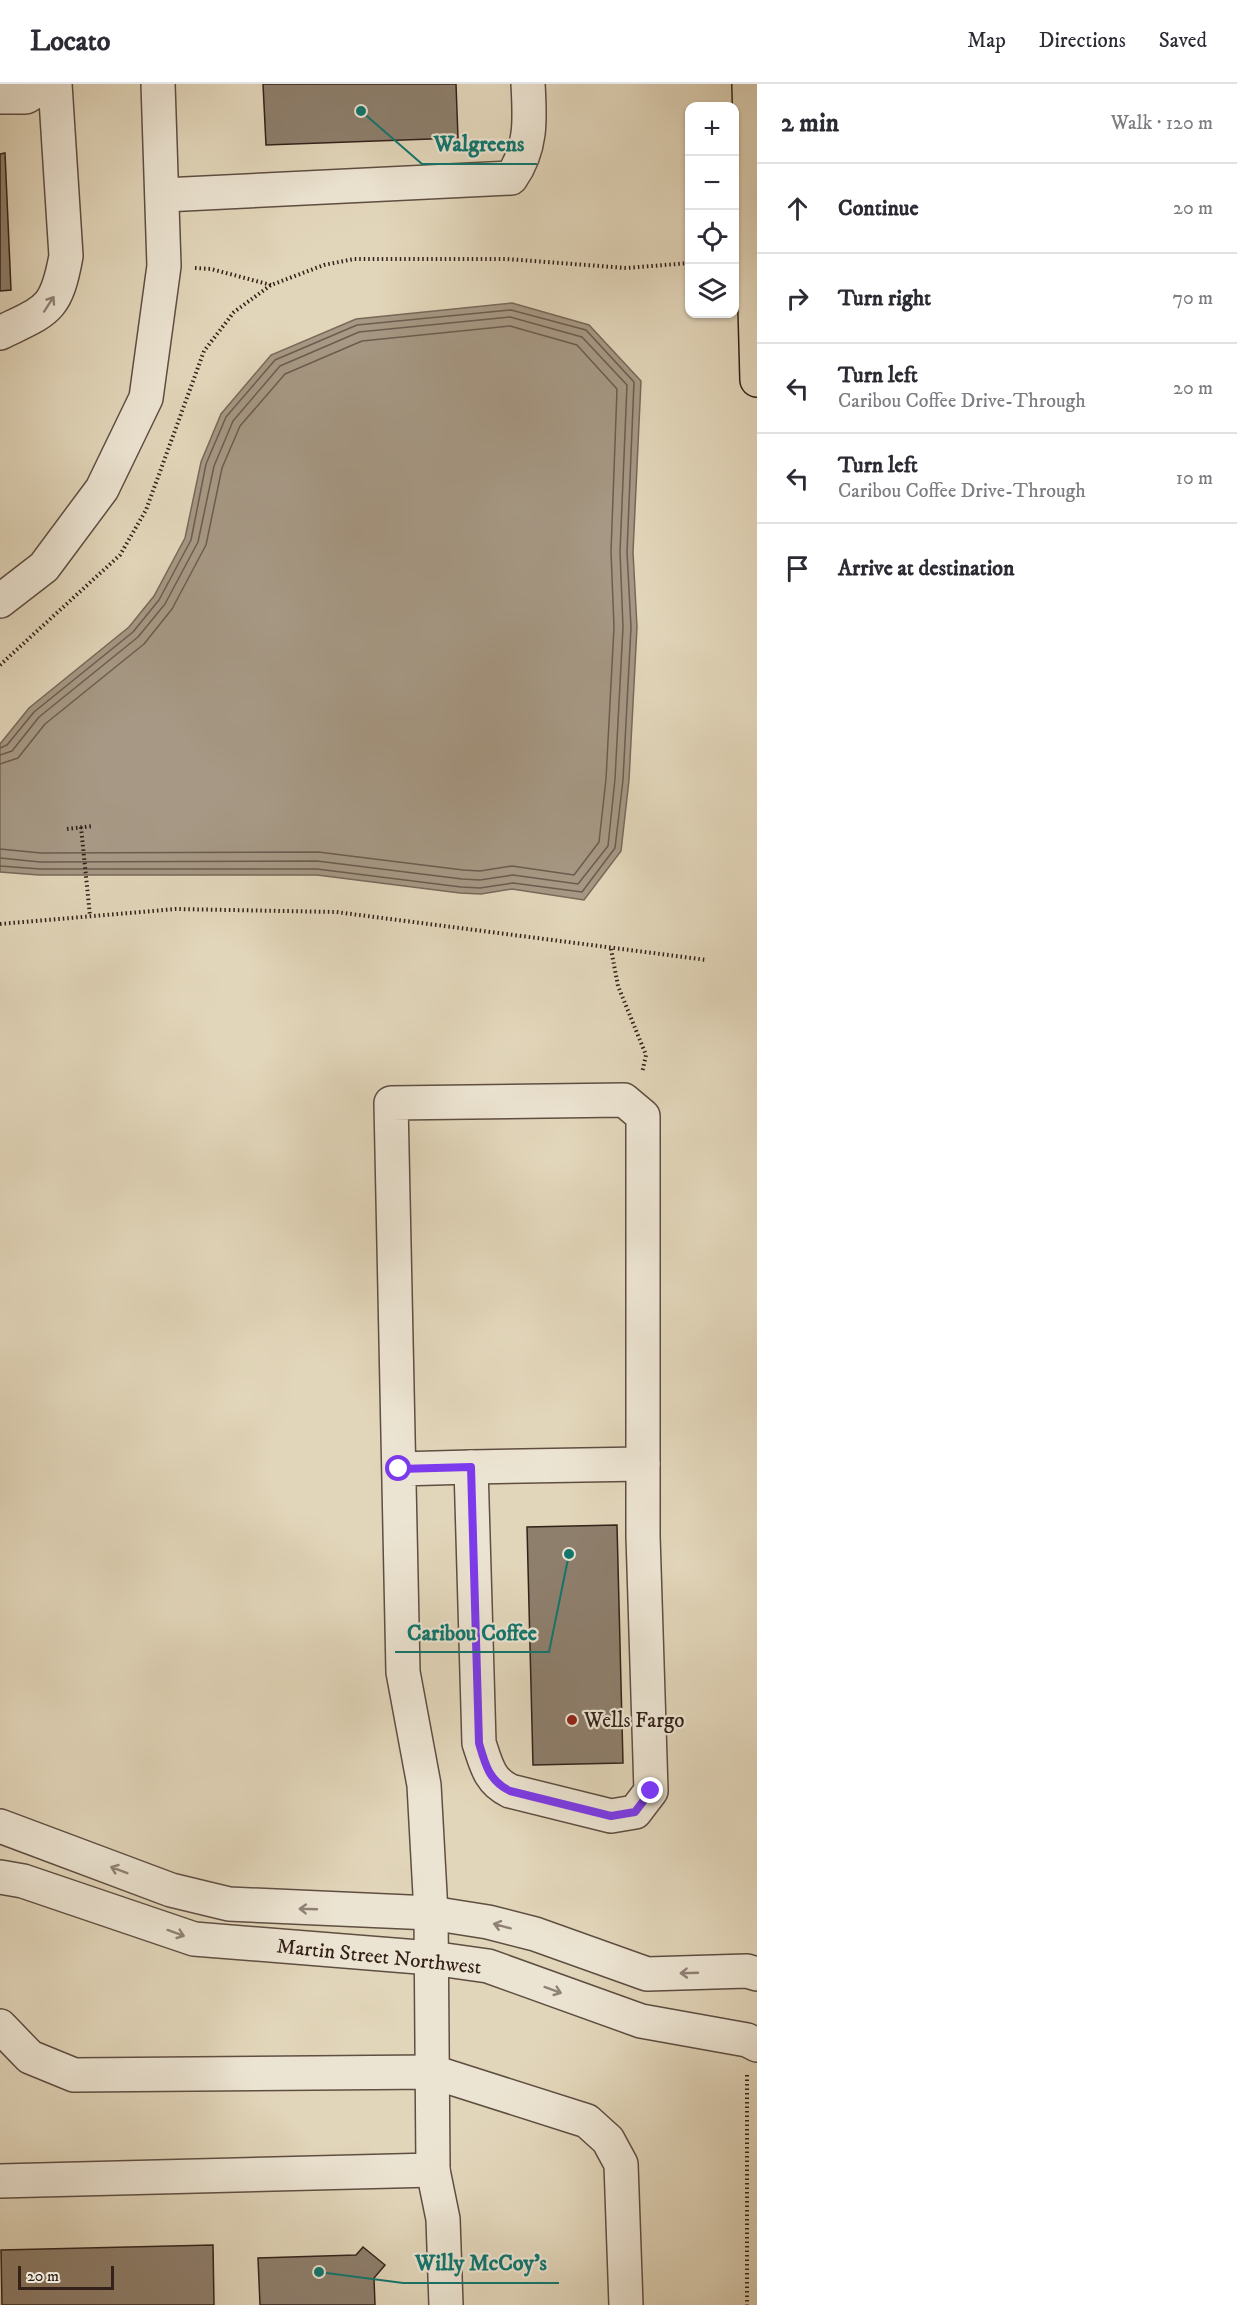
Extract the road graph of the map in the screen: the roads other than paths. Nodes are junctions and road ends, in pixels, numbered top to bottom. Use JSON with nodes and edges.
{"nodes":[{"id":1,"x":47,"y":84,"type":"edge"},
{"id":2,"x":55,"y":84,"type":"edge"},
{"id":3,"x":158,"y":84,"type":"edge"},
{"id":4,"x":528,"y":84,"type":"edge"},
{"id":5,"x":749,"y":84,"type":"edge"},
{"id":6,"x":0,"y":97,"type":"edge"},
{"id":7,"x":164,"y":195,"type":"junction"},
{"id":8,"x":0,"y":333,"type":"edge"},
{"id":9,"x":757,"y":380,"type":"edge"},
{"id":10,"x":0,"y":601,"type":"edge"},
{"id":11,"x":471,"y":1467,"type":"junction"},
{"id":12,"x":399,"y":1469,"type":"junction"},
{"id":13,"x":643,"y":1479,"type":"junction"},
{"id":14,"x":0,"y":1826,"type":"edge"},
{"id":15,"x":0,"y":1877,"type":"edge"},
{"id":16,"x":431,"y":1913,"type":"junction"},
{"id":17,"x":431,"y":1958,"type":"junction"},
{"id":18,"x":757,"y":1974,"type":"edge"},
{"id":19,"x":0,"y":2026,"type":"edge"},
{"id":20,"x":752,"y":2057,"type":"edge"},
{"id":21,"x":433,"y":2072,"type":"junction"},
{"id":22,"x":434,"y":2170,"type":"junction"},
{"id":23,"x":0,"y":2181,"type":"edge"},
{"id":24,"x":446,"y":2305,"type":"edge"},
{"id":25,"x":626,"y":2305,"type":"edge"}],
"edges":[{"from":1,"to":6,"type":"street"},
{"from":8,"to":2,"type":"street","one_way":true},
{"from":3,"to":7,"type":"street"},
{"from":4,"to":7,"type":"street"},
{"from":5,"to":9,"type":"main road"},
{"from":7,"to":10,"type":"street"},
{"from":11,"to":12,"type":"street"},
{"from":11,"to":13,"type":"street"},
{"from":11,"to":13,"type":"street"},
{"from":12,"to":13,"type":"street"},
{"from":12,"to":16,"type":"street"},
{"from":16,"to":14,"type":"street","name":"Martin Street Northwest","one_way":true},
{"from":15,"to":17,"type":"street","name":"Martin Street Northwest","one_way":true},
{"from":16,"to":17,"type":"street"},
{"from":18,"to":16,"type":"street","name":"Martin Street Northwest","one_way":true},
{"from":17,"to":20,"type":"street","name":"Martin Street Northwest","one_way":true},
{"from":17,"to":21,"type":"street"},
{"from":19,"to":21,"type":"street"},
{"from":21,"to":22,"type":"street"},
{"from":21,"to":25,"type":"street"},
{"from":22,"to":23,"type":"street"},
{"from":22,"to":24,"type":"street"}]}
